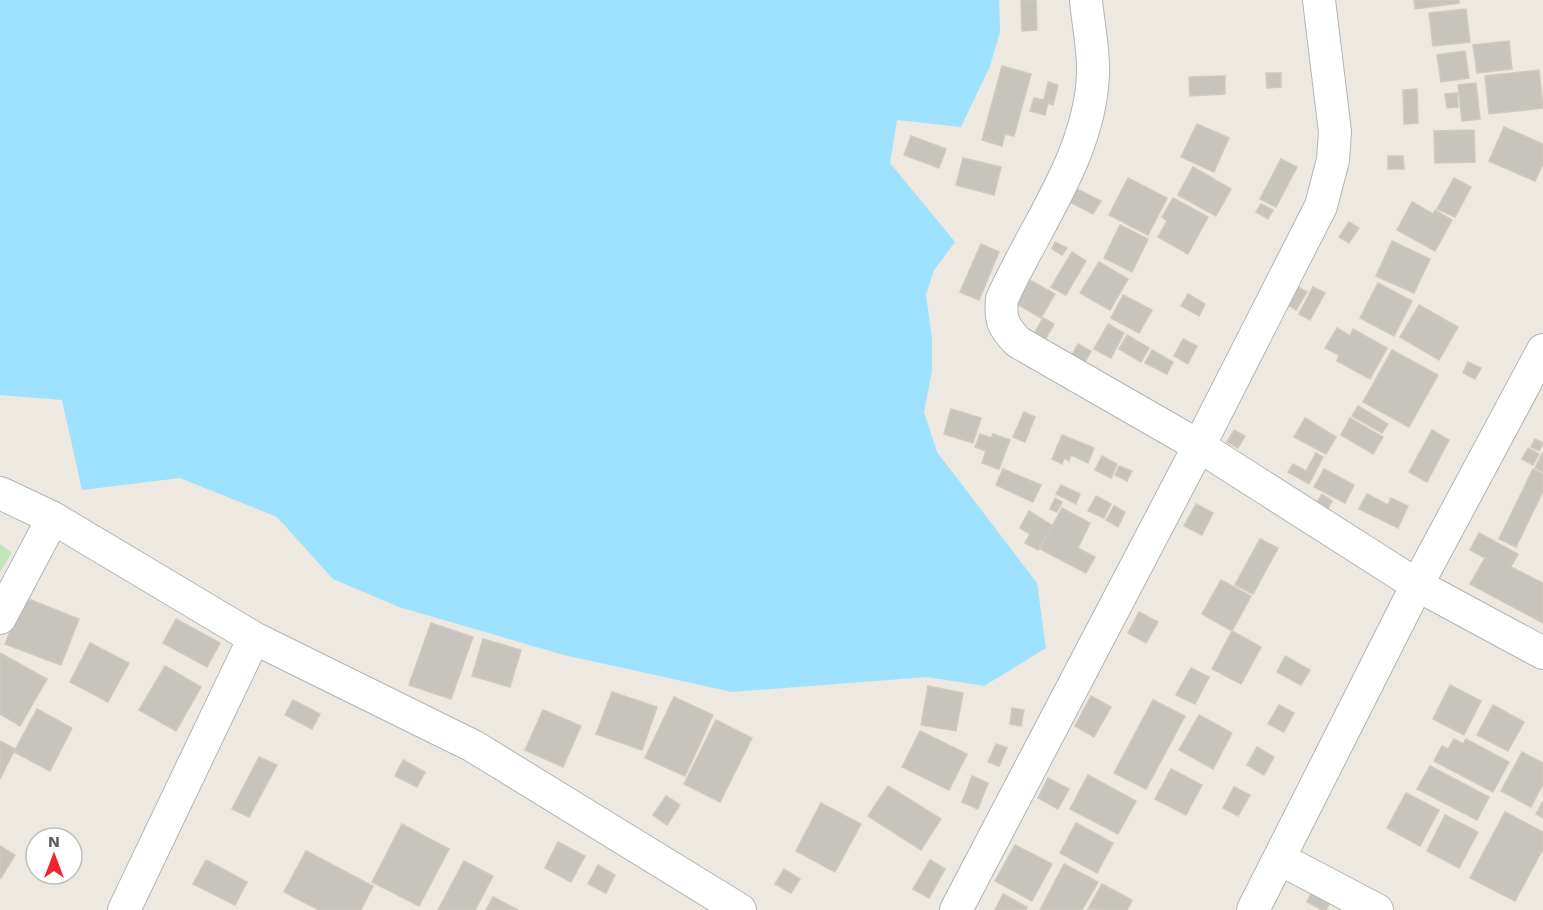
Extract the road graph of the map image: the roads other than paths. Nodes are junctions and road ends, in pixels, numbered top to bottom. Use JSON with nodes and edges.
{"nodes":[{"id":1,"x":1086,"y":0,"type":"edge"},
{"id":2,"x":1319,"y":0,"type":"edge"},
{"id":3,"x":1543,"y":350,"type":"edge"},
{"id":4,"x":1199,"y":446,"type":"junction"},
{"id":5,"x":0,"y":492,"type":"edge"},
{"id":6,"x":53,"y":518,"type":"junction"},
{"id":7,"x":1417,"y":585,"type":"junction"},
{"id":8,"x":0,"y":618,"type":"edge"},
{"id":9,"x":254,"y":638,"type":"junction"},
{"id":10,"x":1543,"y":653,"type":"edge"},
{"id":11,"x":1280,"y":859,"type":"junction"},
{"id":12,"x":124,"y":910,"type":"edge"},
{"id":13,"x":740,"y":910,"type":"edge"},
{"id":14,"x":957,"y":910,"type":"edge"},
{"id":15,"x":1253,"y":910,"type":"edge"},
{"id":16,"x":1377,"y":910,"type":"edge"}],
"edges":[{"from":1,"to":4,"type":"street"},
{"from":2,"to":4,"type":"street"},
{"from":3,"to":7,"type":"street"},
{"from":4,"to":7,"type":"street"},
{"from":4,"to":14,"type":"street"},
{"from":5,"to":6,"type":"street"},
{"from":6,"to":8,"type":"street"},
{"from":6,"to":9,"type":"street"},
{"from":7,"to":10,"type":"street"},
{"from":7,"to":11,"type":"street"},
{"from":9,"to":12,"type":"street"},
{"from":9,"to":13,"type":"street"},
{"from":11,"to":15,"type":"street"},
{"from":11,"to":16,"type":"street"}]}
